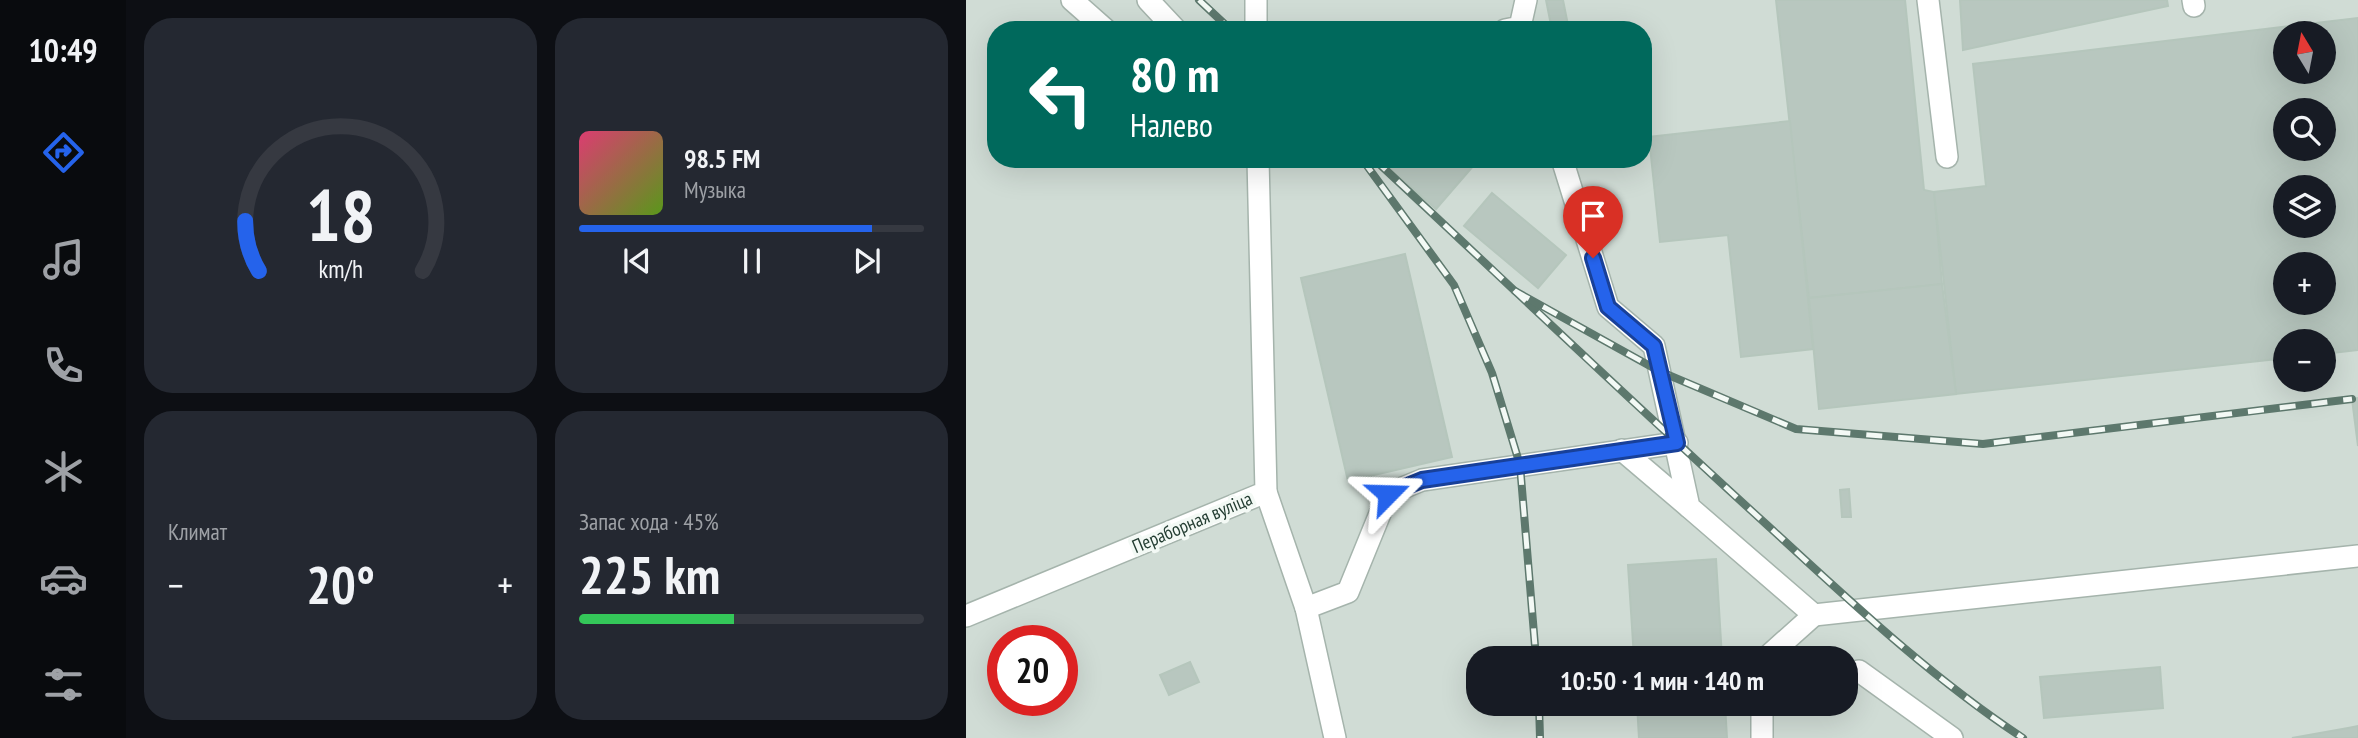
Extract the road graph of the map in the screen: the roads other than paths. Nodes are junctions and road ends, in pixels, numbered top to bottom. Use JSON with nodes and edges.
{"nodes":[{"id":1,"x":1072,"y":0,"type":"edge"},
{"id":2,"x":1148,"y":0,"type":"edge"},
{"id":3,"x":1256,"y":0,"type":"edge"},
{"id":4,"x":1526,"y":0,"type":"edge"},
{"id":5,"x":1928,"y":0,"type":"edge"},
{"id":6,"x":1096,"y":21,"type":"edge"},
{"id":7,"x":1168,"y":21,"type":"edge"},
{"id":8,"x":1258,"y":21,"type":"edge"},
{"id":9,"x":1519,"y":21,"type":"edge"},
{"id":10,"x":1947,"y":157,"type":"dead end"},
{"id":11,"x":1258,"y":168,"type":"edge"},
{"id":12,"x":1565,"y":168,"type":"edge"},
{"id":13,"x":1677,"y":443,"type":"junction"},
{"id":14,"x":1622,"y":450,"type":"junction"},
{"id":15,"x":1266,"y":492,"type":"junction"},
{"id":16,"x":1689,"y":507,"type":"junction"},
{"id":17,"x":2358,"y":556,"type":"edge"},
{"id":18,"x":1306,"y":608,"type":"junction"},
{"id":19,"x":1814,"y":615,"type":"junction"},
{"id":20,"x":966,"y":616,"type":"edge"},
{"id":21,"x":1779,"y":646,"type":"edge"},
{"id":22,"x":1858,"y":671,"type":"edge"},
{"id":23,"x":1762,"y":716,"type":"edge"},
{"id":24,"x":1335,"y":738,"type":"edge"},
{"id":25,"x":1762,"y":738,"type":"edge"},
{"id":26,"x":1952,"y":738,"type":"edge"}],
"edges":[{"from":1,"to":6,"type":"street"},
{"from":2,"to":7,"type":"street"},
{"from":3,"to":8,"type":"street"},
{"from":4,"to":9,"type":"street"},
{"from":5,"to":10,"type":"street"},
{"from":11,"to":15,"type":"street","name":"Пераборная вуліца"},
{"from":12,"to":13,"type":"street"},
{"from":13,"to":14,"type":"street"},
{"from":13,"to":16,"type":"street"},
{"from":14,"to":16,"type":"street"},
{"from":14,"to":18,"type":"street"},
{"from":15,"to":18,"type":"street"},
{"from":15,"to":20,"type":"street","name":"Пераборная вуліца"},
{"from":16,"to":19,"type":"street"},
{"from":17,"to":19,"type":"street"},
{"from":18,"to":24,"type":"street"},
{"from":19,"to":21,"type":"street"},
{"from":22,"to":26,"type":"street"},
{"from":23,"to":25,"type":"street"}]}
